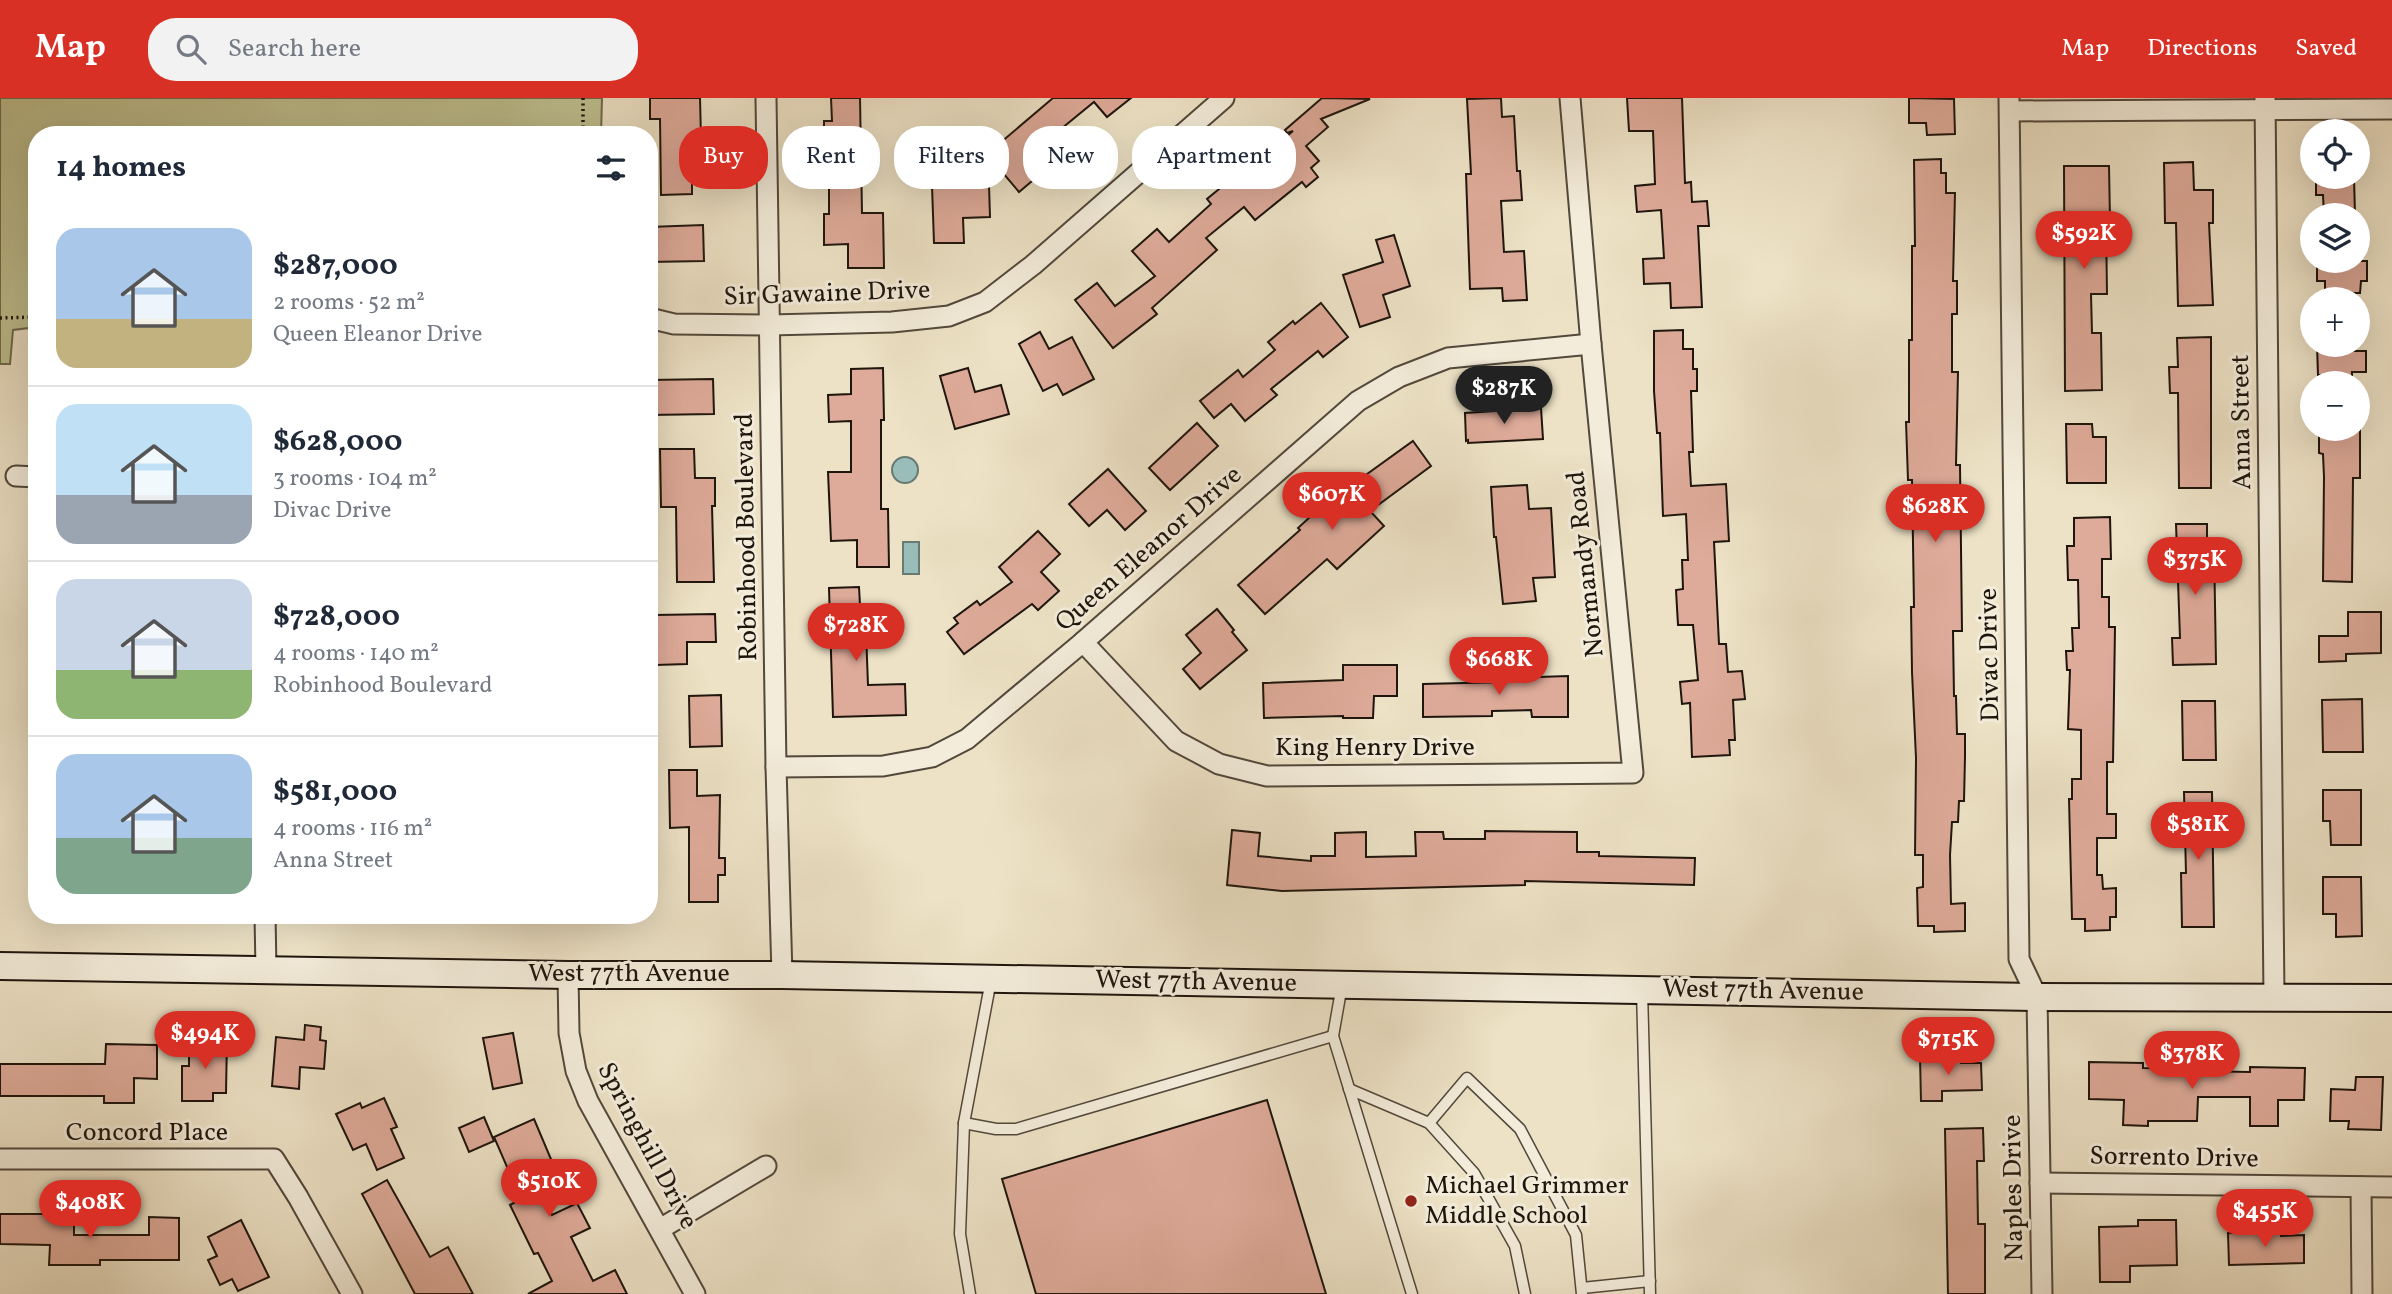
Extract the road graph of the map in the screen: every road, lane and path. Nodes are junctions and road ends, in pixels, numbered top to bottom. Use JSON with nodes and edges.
{"nodes":[{"id":1,"x":583,"y":98,"type":"edge"},
{"id":2,"x":766,"y":98,"type":"edge"},
{"id":3,"x":1224,"y":98,"type":"edge"},
{"id":4,"x":1570,"y":98,"type":"edge"},
{"id":5,"x":2010,"y":105,"type":"edge"},
{"id":6,"x":2265,"y":105,"type":"edge"},
{"id":7,"x":2392,"y":109,"type":"edge"},
{"id":8,"x":583,"y":126,"type":"edge"},
{"id":9,"x":28,"y":317,"type":"edge"},
{"id":10,"x":0,"y":318,"type":"edge"},
{"id":11,"x":658,"y":320,"type":"edge"},
{"id":12,"x":770,"y":325,"type":"junction"},
{"id":13,"x":1591,"y":344,"type":"junction"},
{"id":14,"x":16,"y":476,"type":"dead end"},
{"id":15,"x":28,"y":477,"type":"edge"},
{"id":16,"x":1083,"y":642,"type":"junction"},
{"id":17,"x":776,"y":767,"type":"junction"},
{"id":18,"x":1633,"y":774,"type":"joint"},
{"id":19,"x":265,"y":924,"type":"edge"},
{"id":20,"x":0,"y":966,"type":"edge"},
{"id":21,"x":266,"y":970,"type":"junction"},
{"id":22,"x":568,"y":975,"type":"junction"},
{"id":23,"x":782,"y":975,"type":"junction"},
{"id":24,"x":991,"y":978,"type":"junction"},
{"id":25,"x":1342,"y":984,"type":"junction"},
{"id":26,"x":1642,"y":989,"type":"junction"},
{"id":27,"x":2037,"y":997,"type":"junction"},
{"id":28,"x":2274,"y":997,"type":"junction"},
{"id":29,"x":2392,"y":998,"type":"edge"},
{"id":30,"x":1333,"y":1036,"type":"junction"},
{"id":31,"x":1349,"y":1089,"type":"junction"},
{"id":32,"x":964,"y":1123,"type":"junction"},
{"id":33,"x":1429,"y":1123,"type":"junction"},
{"id":34,"x":0,"y":1158,"type":"edge"},
{"id":35,"x":766,"y":1166,"type":"dead end"},
{"id":36,"x":2040,"y":1183,"type":"junction"},
{"id":37,"x":2361,"y":1186,"type":"junction"},
{"id":38,"x":2392,"y":1187,"type":"edge"},
{"id":39,"x":660,"y":1230,"type":"junction"},
{"id":40,"x":1650,"y":1281,"type":"junction"},
{"id":41,"x":1582,"y":1291,"type":"edge"},
{"id":42,"x":352,"y":1294,"type":"edge"},
{"id":43,"x":695,"y":1294,"type":"edge"},
{"id":44,"x":970,"y":1294,"type":"edge"},
{"id":45,"x":1412,"y":1294,"type":"edge"},
{"id":46,"x":1525,"y":1294,"type":"edge"},
{"id":47,"x":1650,"y":1294,"type":"edge"},
{"id":48,"x":2042,"y":1294,"type":"edge"},
{"id":49,"x":2362,"y":1294,"type":"edge"}],
"edges":[{"from":1,"to":8,"type":"path"},
{"from":2,"to":12,"type":"street","name":"Robinhood Boulevard"},
{"from":3,"to":12,"type":"street","name":"Sir Gawaine Drive"},
{"from":4,"to":13,"type":"street","name":"Normandy Road"},
{"from":5,"to":6,"type":"street"},
{"from":5,"to":27,"type":"street","name":"Divac Drive"},
{"from":6,"to":7,"type":"street"},
{"from":6,"to":28,"type":"street","name":"Anna Street"},
{"from":9,"to":10,"type":"path"},
{"from":11,"to":12,"type":"street","name":"Sir Gawaine Drive"},
{"from":12,"to":17,"type":"street","name":"Robinhood Boulevard"},
{"from":13,"to":16,"type":"street","name":"Queen Eleanor Drive"},
{"from":13,"to":18,"type":"street","name":"Normandy Road"},
{"from":14,"to":15,"type":"street"},
{"from":16,"to":17,"type":"street","name":"Queen Eleanor Drive"},
{"from":16,"to":18,"type":"street","name":"King Henry Drive"},
{"from":17,"to":23,"type":"street","name":"Robinhood Boulevard"},
{"from":19,"to":21,"type":"street"},
{"from":20,"to":21,"type":"street","name":"West 77th Avenue"},
{"from":21,"to":22,"type":"street","name":"West 77th Avenue"},
{"from":22,"to":23,"type":"street","name":"West 77th Avenue"},
{"from":22,"to":39,"type":"street","name":"Springhill Drive"},
{"from":23,"to":24,"type":"street","name":"West 77th Avenue"},
{"from":24,"to":25,"type":"street","name":"West 77th Avenue"},
{"from":24,"to":32,"type":"lane"},
{"from":25,"to":26,"type":"street","name":"West 77th Avenue"},
{"from":25,"to":30,"type":"lane"},
{"from":26,"to":27,"type":"street","name":"West 77th Avenue"},
{"from":26,"to":40,"type":"lane"},
{"from":27,"to":28,"type":"street","name":"West 77th Avenue"},
{"from":27,"to":36,"type":"street","name":"Naples Drive"},
{"from":28,"to":29,"type":"street","name":"West 77th Avenue"},
{"from":30,"to":31,"type":"lane"},
{"from":30,"to":32,"type":"lane"},
{"from":31,"to":33,"type":"lane"},
{"from":31,"to":45,"type":"lane"},
{"from":32,"to":44,"type":"lane"},
{"from":33,"to":41,"type":"lane"},
{"from":33,"to":46,"type":"lane"},
{"from":34,"to":42,"type":"street","name":"Concord Place"},
{"from":35,"to":39,"type":"street"},
{"from":36,"to":37,"type":"street","name":"Sorrento Drive"},
{"from":36,"to":48,"type":"street","name":"Naples Drive"},
{"from":37,"to":38,"type":"street","name":"Sorrento Drive"},
{"from":37,"to":49,"type":"street"},
{"from":39,"to":43,"type":"street","name":"Springhill Drive"},
{"from":40,"to":41,"type":"lane"},
{"from":40,"to":47,"type":"lane"}]}
